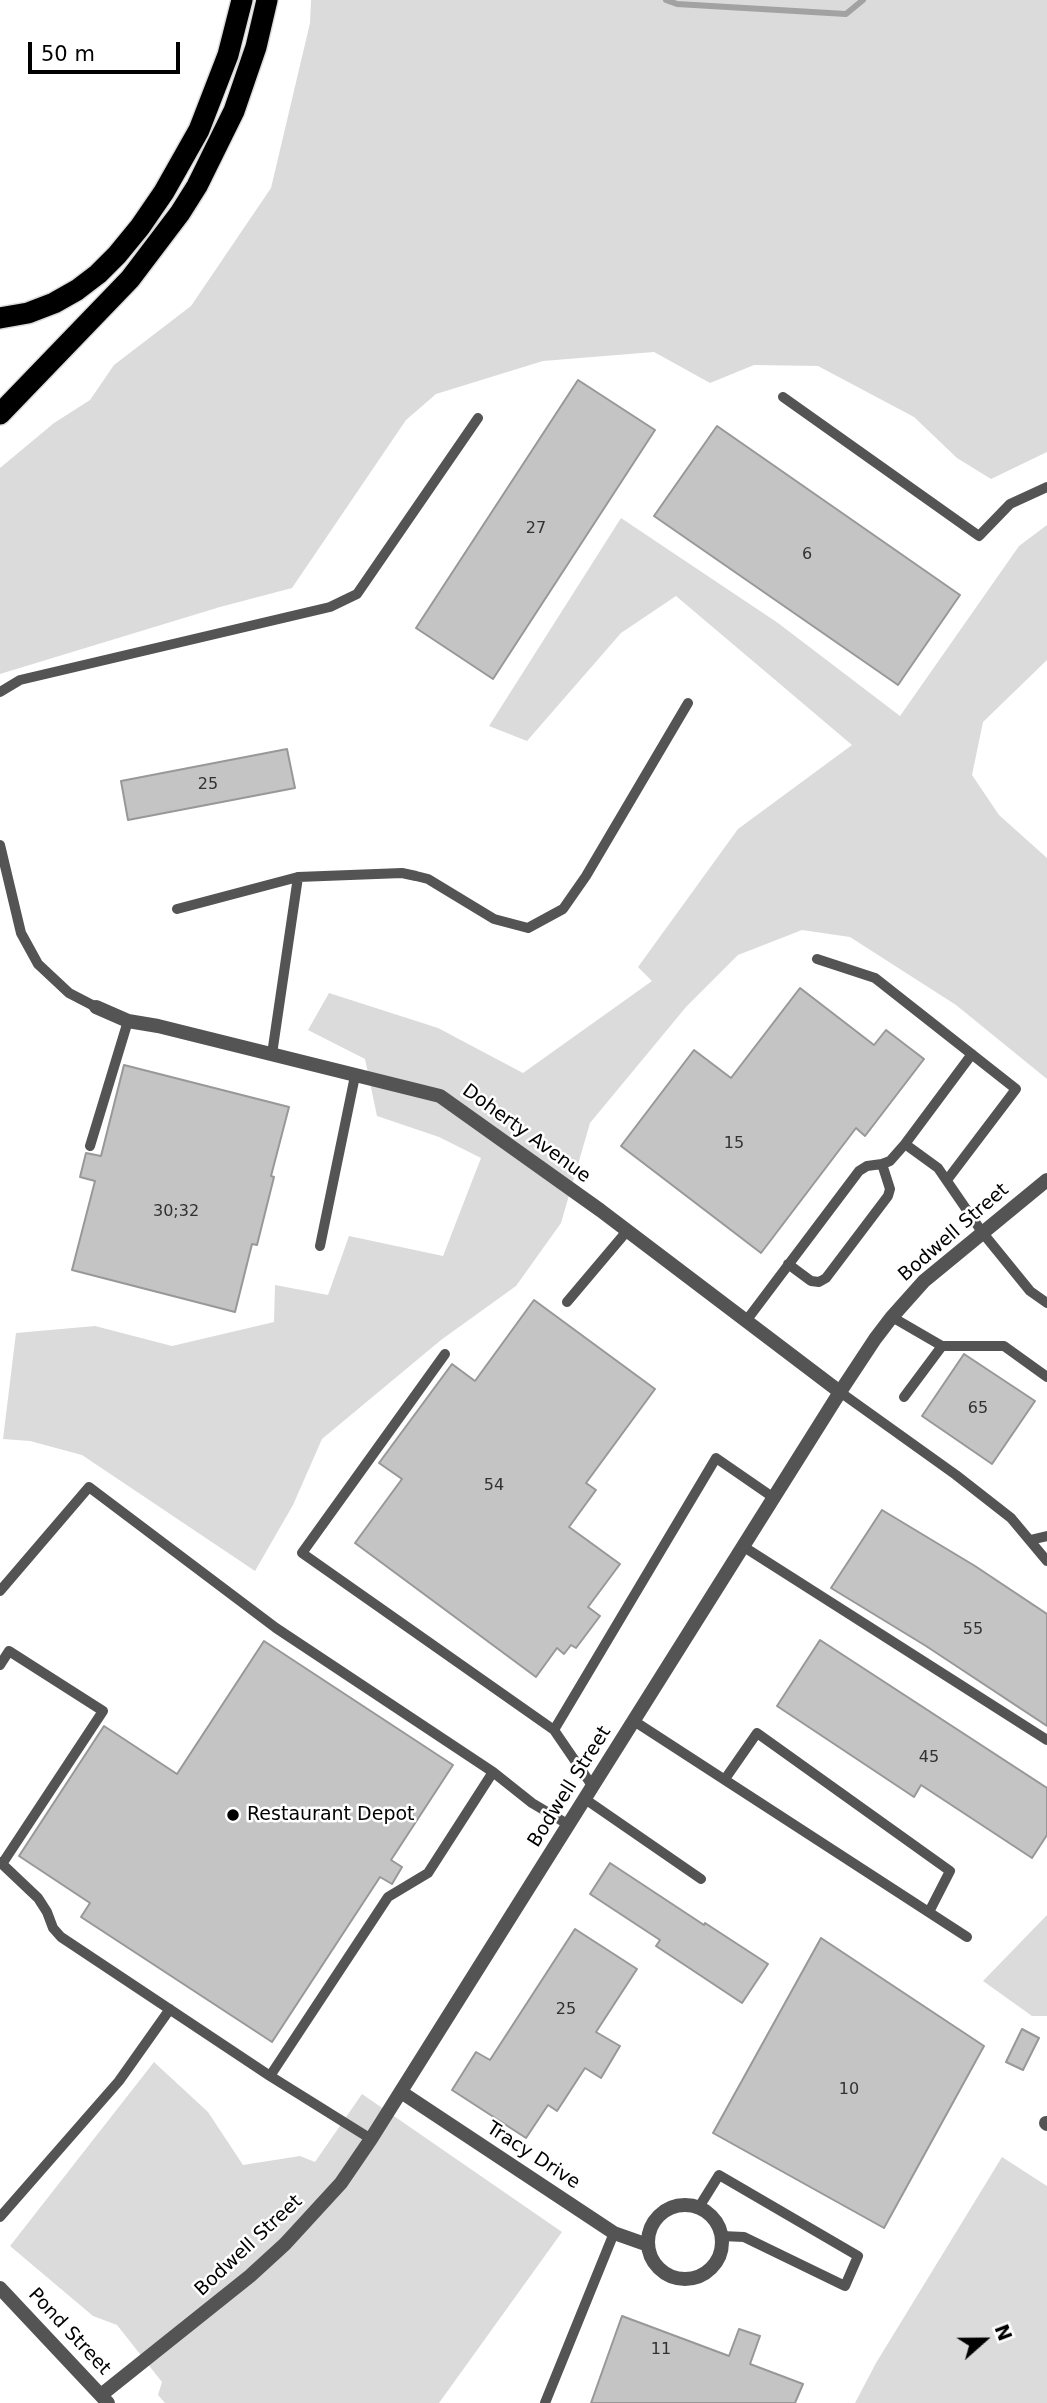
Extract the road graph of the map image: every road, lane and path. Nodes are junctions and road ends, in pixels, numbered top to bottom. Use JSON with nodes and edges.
{"nodes":[{"id":1,"x":242,"y":0,"type":"edge"},
{"id":2,"x":267,"y":0,"type":"edge"},
{"id":3,"x":0,"y":318,"type":"edge"},
{"id":4,"x":782,"y":397,"type":"dead end"},
{"id":5,"x":0,"y":414,"type":"edge"},
{"id":6,"x":478,"y":418,"type":"dead end"},
{"id":7,"x":1047,"y":487,"type":"edge"},
{"id":8,"x":0,"y":692,"type":"edge"},
{"id":9,"x":688,"y":703,"type":"dead end"},
{"id":10,"x":0,"y":845,"type":"edge"},
{"id":11,"x":298,"y":877,"type":"junction"},
{"id":12,"x":177,"y":909,"type":"dead end"},
{"id":13,"x":817,"y":959,"type":"dead end"},
{"id":14,"x":96,"y":1007,"type":"joint"},
{"id":15,"x":128,"y":1021,"type":"junction"},
{"id":16,"x":272,"y":1054,"type":"junction"},
{"id":17,"x":972,"y":1054,"type":"junction"},
{"id":18,"x":355,"y":1076,"type":"junction"},
{"id":19,"x":905,"y":1144,"type":"junction"},
{"id":20,"x":90,"y":1146,"type":"dead end"},
{"id":21,"x":882,"y":1164,"type":"junction"},
{"id":22,"x":947,"y":1180,"type":"junction"},
{"id":23,"x":1047,"y":1180,"type":"edge"},
{"id":24,"x":627,"y":1231,"type":"junction"},
{"id":25,"x":982,"y":1232,"type":"junction"},
{"id":26,"x":320,"y":1246,"type":"dead end"},
{"id":27,"x":788,"y":1264,"type":"junction"},
{"id":28,"x":567,"y":1302,"type":"dead end"},
{"id":29,"x":1047,"y":1303,"type":"edge"},
{"id":30,"x":892,"y":1317,"type":"junction"},
{"id":31,"x":746,"y":1321,"type":"junction"},
{"id":32,"x":942,"y":1346,"type":"junction"},
{"id":33,"x":445,"y":1354,"type":"dead end"},
{"id":34,"x":1047,"y":1377,"type":"edge"},
{"id":35,"x":840,"y":1392,"type":"junction"},
{"id":36,"x":904,"y":1397,"type":"dead end"},
{"id":37,"x":774,"y":1499,"type":"junction"},
{"id":38,"x":1047,"y":1536,"type":"edge"},
{"id":39,"x":1030,"y":1541,"type":"junction"},
{"id":40,"x":744,"y":1547,"type":"junction"},
{"id":41,"x":1047,"y":1561,"type":"edge"},
{"id":42,"x":0,"y":1591,"type":"edge"},
{"id":43,"x":4,"y":1648,"type":"edge"},
{"id":44,"x":0,"y":1665,"type":"edge"},
{"id":45,"x":634,"y":1721,"type":"junction"},
{"id":46,"x":554,"y":1730,"type":"junction"},
{"id":47,"x":1047,"y":1740,"type":"edge"},
{"id":48,"x":493,"y":1772,"type":"junction"},
{"id":49,"x":725,"y":1779,"type":"junction"},
{"id":50,"x":589,"y":1793,"type":"junction"},
{"id":51,"x":569,"y":1825,"type":"junction"},
{"id":52,"x":1,"y":1863,"type":"edge"},
{"id":53,"x":701,"y":1879,"type":"dead end"},
{"id":54,"x":929,"y":1912,"type":"junction"},
{"id":55,"x":967,"y":1937,"type":"dead end"},
{"id":56,"x":170,"y":2009,"type":"junction"},
{"id":57,"x":270,"y":2076,"type":"junction"},
{"id":58,"x":401,"y":2092,"type":"junction"},
{"id":59,"x":370,"y":2140,"type":"junction"},
{"id":60,"x":699,"y":2207,"type":"junction"},
{"id":61,"x":0,"y":2217,"type":"edge"},
{"id":62,"x":614,"y":2233,"type":"junction"},
{"id":63,"x":722,"y":2236,"type":"junction"},
{"id":64,"x":648,"y":2245,"type":"junction"},
{"id":65,"x":0,"y":2288,"type":"edge"},
{"id":66,"x":105,"y":2399,"type":"edge"},
{"id":67,"x":545,"y":2403,"type":"edge"}],
"edges":[{"from":1,"to":3,"type":"highway"},
{"from":2,"to":5,"type":"highway"},
{"from":4,"to":7,"type":"lane"},
{"from":6,"to":8,"type":"lane"},
{"from":9,"to":11,"type":"lane"},
{"from":10,"to":14,"type":"lane"},
{"from":11,"to":12,"type":"lane"},
{"from":11,"to":16,"type":"lane"},
{"from":13,"to":17,"type":"lane"},
{"from":14,"to":15,"type":"street","name":"Doherty Avenue"},
{"from":15,"to":16,"type":"street","name":"Doherty Avenue"},
{"from":15,"to":20,"type":"lane"},
{"from":16,"to":18,"type":"street","name":"Doherty Avenue"},
{"from":17,"to":19,"type":"lane"},
{"from":17,"to":22,"type":"lane"},
{"from":18,"to":24,"type":"street","name":"Doherty Avenue"},
{"from":18,"to":26,"type":"lane"},
{"from":19,"to":21,"type":"lane"},
{"from":19,"to":22,"type":"lane"},
{"from":21,"to":27,"type":"lane"},
{"from":21,"to":27,"type":"lane"},
{"from":22,"to":25,"type":"lane"},
{"from":23,"to":25,"type":"street","name":"Bodwell Street"},
{"from":24,"to":28,"type":"lane"},
{"from":24,"to":31,"type":"street","name":"Doherty Avenue"},
{"from":25,"to":29,"type":"lane"},
{"from":25,"to":30,"type":"street","name":"Bodwell Street"},
{"from":27,"to":31,"type":"lane"},
{"from":30,"to":32,"type":"lane"},
{"from":30,"to":35,"type":"street","name":"Bodwell Street"},
{"from":31,"to":35,"type":"street","name":"Doherty Avenue"},
{"from":32,"to":34,"type":"lane"},
{"from":32,"to":36,"type":"lane"},
{"from":33,"to":46,"type":"lane"},
{"from":35,"to":37,"type":"street","name":"Bodwell Street"},
{"from":35,"to":39,"type":"lane"},
{"from":37,"to":40,"type":"street","name":"Bodwell Street"},
{"from":37,"to":46,"type":"lane"},
{"from":38,"to":39,"type":"lane"},
{"from":39,"to":41,"type":"lane"},
{"from":40,"to":45,"type":"street","name":"Bodwell Street"},
{"from":40,"to":47,"type":"lane"},
{"from":42,"to":48,"type":"lane"},
{"from":43,"to":44,"type":"lane"},
{"from":43,"to":52,"type":"lane"},
{"from":45,"to":49,"type":"lane"},
{"from":45,"to":50,"type":"street","name":"Bodwell Street"},
{"from":46,"to":50,"type":"lane"},
{"from":48,"to":51,"type":"lane"},
{"from":48,"to":57,"type":"lane"},
{"from":49,"to":54,"type":"lane"},
{"from":49,"to":54,"type":"lane"},
{"from":50,"to":51,"type":"street","name":"Bodwell Street"},
{"from":50,"to":53,"type":"lane"},
{"from":51,"to":58,"type":"street","name":"Bodwell Street"},
{"from":52,"to":56,"type":"lane"},
{"from":54,"to":55,"type":"lane"},
{"from":56,"to":57,"type":"lane"},
{"from":56,"to":61,"type":"lane"},
{"from":57,"to":59,"type":"lane"},
{"from":58,"to":59,"type":"street","name":"Bodwell Street"},
{"from":58,"to":62,"type":"street","name":"Tracy Drive"},
{"from":59,"to":66,"type":"street","name":"Bodwell Street"},
{"from":60,"to":63,"type":"street"},
{"from":60,"to":63,"type":"lane"},
{"from":60,"to":64,"type":"street"},
{"from":62,"to":64,"type":"street","name":"Tracy Drive"},
{"from":62,"to":67,"type":"lane"},
{"from":63,"to":64,"type":"street"},
{"from":65,"to":66,"type":"street","name":"Pond Street"}]}
